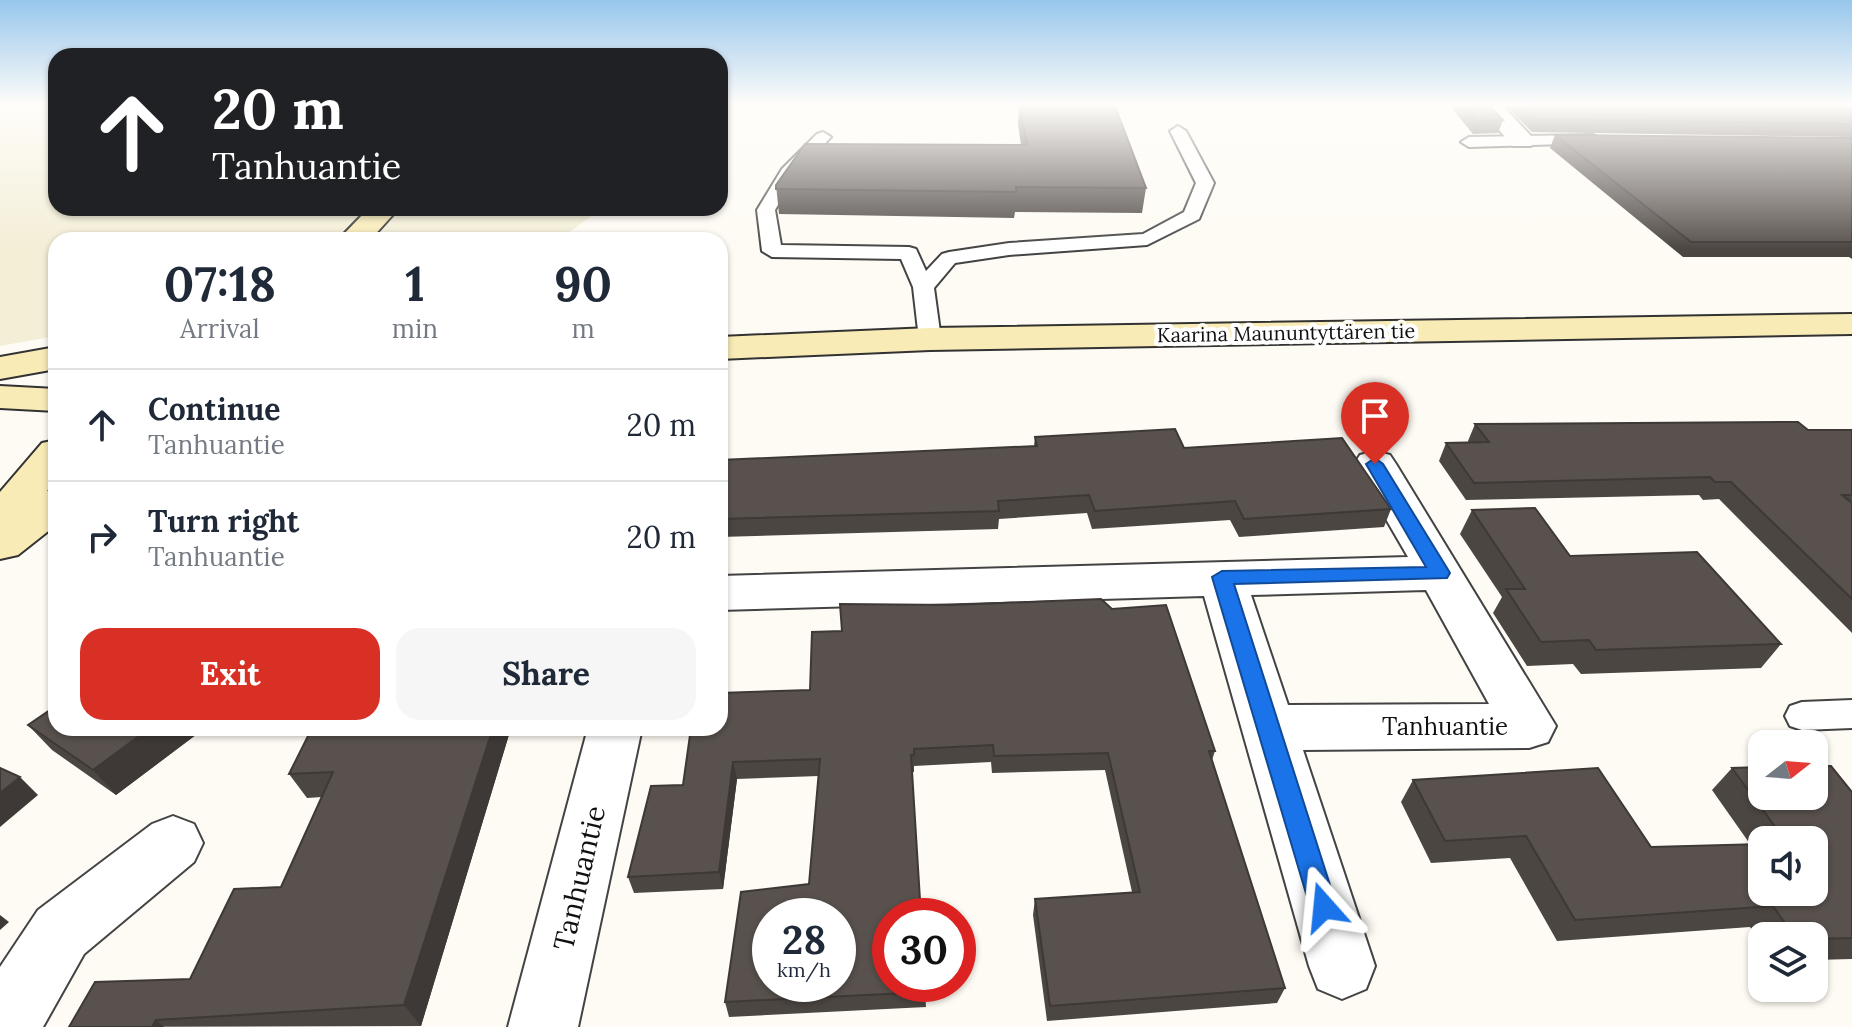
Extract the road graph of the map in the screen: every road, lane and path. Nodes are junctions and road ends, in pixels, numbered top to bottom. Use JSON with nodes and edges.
{"nodes":[{"id":1,"x":807,"y":154,"type":"edge"},
{"id":2,"x":1190,"y":154,"type":"edge"},
{"id":3,"x":377,"y":216,"type":"edge"},
{"id":4,"x":361,"y":232,"type":"edge"},
{"id":5,"x":923,"y":287,"type":"junction"},
{"id":6,"x":1852,"y":324,"type":"edge"},
{"id":7,"x":930,"y":339,"type":"junction"},
{"id":8,"x":728,"y":348,"type":"edge"},
{"id":9,"x":48,"y":359,"type":"edge"},
{"id":10,"x":0,"y":368,"type":"edge"},
{"id":11,"x":0,"y":397,"type":"edge"},
{"id":12,"x":48,"y":400,"type":"edge"},
{"id":13,"x":48,"y":462,"type":"edge"},
{"id":14,"x":1375,"y":464,"type":"dead end"},
{"id":15,"x":48,"y":509,"type":"edge"},
{"id":16,"x":0,"y":521,"type":"edge"},
{"id":17,"x":0,"y":545,"type":"edge"},
{"id":18,"x":1440,"y":573,"type":"junction"},
{"id":19,"x":1222,"y":577,"type":"junction"},
{"id":20,"x":728,"y":593,"type":"edge"},
{"id":21,"x":1852,"y":714,"type":"edge"},
{"id":22,"x":1802,"y":716,"type":"dead end"},
{"id":23,"x":1268,"y":728,"type":"junction"},
{"id":24,"x":613,"y":736,"type":"edge"},
{"id":25,"x":173,"y":843,"type":"dead end"},
{"id":26,"x":1342,"y":966,"type":"dead end"},
{"id":27,"x":8,"y":1027,"type":"edge"},
{"id":28,"x":543,"y":1027,"type":"edge"}],
"edges":[{"from":1,"to":5,"type":"lane"},
{"from":2,"to":5,"type":"lane"},
{"from":3,"to":4,"type":"main road"},
{"from":5,"to":7,"type":"lane"},
{"from":6,"to":7,"type":"main road","name":"Kaarina Maununtyttären tie"},
{"from":7,"to":8,"type":"main road","name":"Kaarina Maununtyttären tie"},
{"from":9,"to":10,"type":"main road"},
{"from":11,"to":12,"type":"main road"},
{"from":13,"to":16,"type":"main road"},
{"from":14,"to":18,"type":"street"},
{"from":15,"to":17,"type":"main road"},
{"from":18,"to":19,"type":"street"},
{"from":18,"to":23,"type":"street","name":"Tanhuantie"},
{"from":19,"to":20,"type":"street"},
{"from":19,"to":23,"type":"street"},
{"from":21,"to":22,"type":"lane"},
{"from":23,"to":26,"type":"street"},
{"from":24,"to":28,"type":"street","name":"Tanhuantie"},
{"from":25,"to":27,"type":"street"}]}
